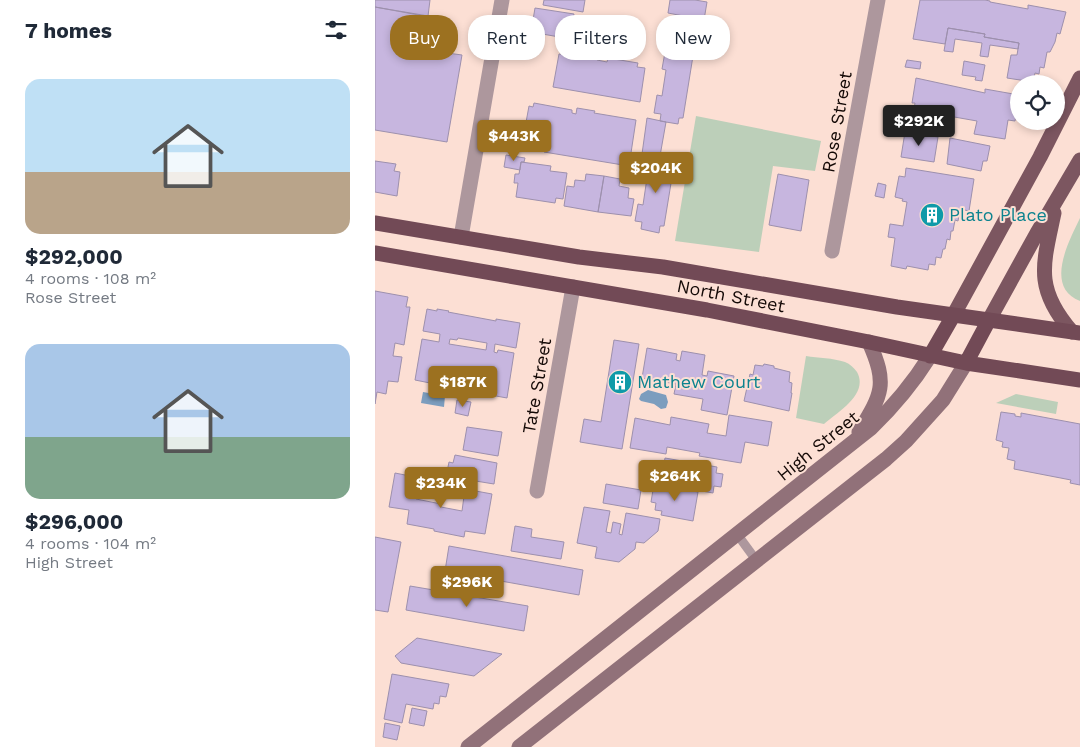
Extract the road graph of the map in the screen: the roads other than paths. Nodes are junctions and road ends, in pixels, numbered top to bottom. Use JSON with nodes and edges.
{"nodes":[{"id":1,"x":502,"y":0,"type":"edge"},
{"id":2,"x":878,"y":0,"type":"edge"},
{"id":3,"x":1080,"y":78,"type":"edge"},
{"id":4,"x":1080,"y":160,"type":"edge"},
{"id":5,"x":1056,"y":201,"type":"junction"},
{"id":6,"x":375,"y":223,"type":"edge"},
{"id":7,"x":461,"y":237,"type":"junction"},
{"id":8,"x":832,"y":251,"type":"dead end"},
{"id":9,"x":375,"y":253,"type":"edge"},
{"id":10,"x":573,"y":287,"type":"junction"},
{"id":11,"x":953,"y":316,"type":"junction"},
{"id":12,"x":989,"y":320,"type":"junction"},
{"id":13,"x":1076,"y":332,"type":"edge"},
{"id":14,"x":869,"y":342,"type":"junction"},
{"id":15,"x":930,"y":356,"type":"junction"},
{"id":16,"x":966,"y":363,"type":"junction"},
{"id":17,"x":1080,"y":380,"type":"edge"},
{"id":18,"x":854,"y":442,"type":"junction"},
{"id":19,"x":537,"y":491,"type":"dead end"},
{"id":20,"x":737,"y":534,"type":"junction"},
{"id":21,"x":757,"y":560,"type":"junction"},
{"id":22,"x":468,"y":747,"type":"edge"},
{"id":23,"x":519,"y":747,"type":"edge"}],
"edges":[{"from":1,"to":7,"type":"street"},
{"from":2,"to":8,"type":"street","name":"Rose Street"},
{"from":3,"to":11,"type":"main road","name":"High Street"},
{"from":4,"to":5,"type":"main road"},
{"from":5,"to":12,"type":"main road"},
{"from":5,"to":13,"type":"main road"},
{"from":6,"to":7,"type":"highway","name":"North Street"},
{"from":7,"to":11,"type":"highway","name":"North Street"},
{"from":9,"to":10,"type":"highway","name":"North Street"},
{"from":10,"to":14,"type":"highway","name":"North Street"},
{"from":10,"to":19,"type":"street","name":"Tate Street"},
{"from":11,"to":12,"type":"highway","name":"North Street"},
{"from":11,"to":15,"type":"highway","name":"High Street"},
{"from":12,"to":13,"type":"highway","name":"North Street"},
{"from":12,"to":16,"type":"highway"},
{"from":14,"to":15,"type":"highway","name":"North Street"},
{"from":14,"to":18,"type":"main road"},
{"from":15,"to":16,"type":"highway","name":"North Street"},
{"from":15,"to":18,"type":"main road","name":"High Street"},
{"from":16,"to":17,"type":"highway","name":"North Street"},
{"from":16,"to":21,"type":"main road"},
{"from":18,"to":20,"type":"main road","name":"High Street"},
{"from":20,"to":21,"type":"lane"},
{"from":20,"to":22,"type":"main road","name":"High Street"},
{"from":21,"to":23,"type":"main road"}]}
